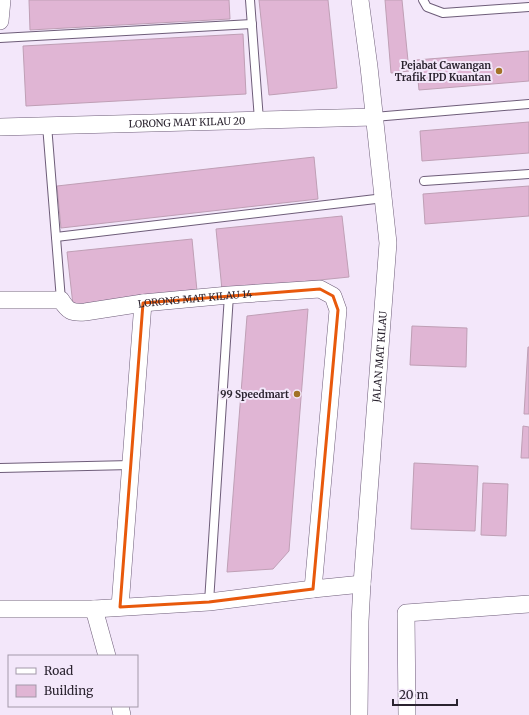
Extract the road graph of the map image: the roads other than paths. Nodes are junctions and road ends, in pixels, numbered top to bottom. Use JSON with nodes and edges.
{"nodes":[{"id":1,"x":2,"y":0,"type":"edge"},
{"id":2,"x":250,"y":0,"type":"edge"},
{"id":3,"x":360,"y":0,"type":"edge"},
{"id":4,"x":423,"y":0,"type":"edge"},
{"id":5,"x":529,"y":7,"type":"edge"},
{"id":6,"x":0,"y":21,"type":"edge"},
{"id":7,"x":252,"y":24,"type":"junction"},
{"id":8,"x":0,"y":38,"type":"edge"},
{"id":9,"x":529,"y":104,"type":"edge"},
{"id":10,"x":374,"y":117,"type":"junction"},
{"id":11,"x":259,"y":120,"type":"junction"},
{"id":12,"x":46,"y":125,"type":"junction"},
{"id":13,"x":0,"y":127,"type":"edge"},
{"id":14,"x":529,"y":174,"type":"edge"},
{"id":15,"x":424,"y":182,"type":"dead end"},
{"id":16,"x":384,"y":198,"type":"junction"},
{"id":17,"x":56,"y":237,"type":"junction"},
{"id":18,"x":229,"y":295,"type":"junction"},
{"id":19,"x":0,"y":300,"type":"edge"},
{"id":20,"x":61,"y":300,"type":"junction"},
{"id":21,"x":143,"y":303,"type":"junction"},
{"id":22,"x":131,"y":465,"type":"junction"},
{"id":23,"x":0,"y":468,"type":"edge"},
{"id":24,"x":362,"y":584,"type":"junction"},
{"id":25,"x":313,"y":589,"type":"junction"},
{"id":26,"x":209,"y":602,"type":"junction"},
{"id":27,"x":529,"y":604,"type":"edge"},
{"id":28,"x":120,"y":607,"type":"junction"},
{"id":29,"x":0,"y":609,"type":"edge"},
{"id":30,"x":94,"y":609,"type":"junction"},
{"id":31,"x":107,"y":655,"type":"edge"},
{"id":32,"x":360,"y":715,"type":"edge"},
{"id":33,"x":407,"y":715,"type":"edge"}],
"edges":[{"from":1,"to":6,"type":"street"},
{"from":2,"to":7,"type":"lane"},
{"from":3,"to":10,"type":"street","name":"JALAN MAT KILAU"},
{"from":4,"to":5,"type":"lane"},
{"from":7,"to":8,"type":"lane"},
{"from":7,"to":11,"type":"lane"},
{"from":9,"to":10,"type":"lane"},
{"from":10,"to":11,"type":"street","name":"LORONG MAT KILAU 20"},
{"from":10,"to":16,"type":"street","name":"JALAN MAT KILAU"},
{"from":11,"to":12,"type":"street","name":"LORONG MAT KILAU 20"},
{"from":12,"to":13,"type":"street","name":"LORONG MAT KILAU 20"},
{"from":12,"to":17,"type":"lane"},
{"from":14,"to":15,"type":"lane"},
{"from":16,"to":17,"type":"lane"},
{"from":16,"to":24,"type":"street","name":"JALAN MAT KILAU"},
{"from":17,"to":20,"type":"lane"},
{"from":18,"to":21,"type":"street","name":"LORONG MAT KILAU 14"},
{"from":18,"to":25,"type":"street","name":"LORONG MAT KILAU 14"},
{"from":18,"to":26,"type":"lane"},
{"from":19,"to":20,"type":"street"},
{"from":20,"to":21,"type":"street","name":"LORONG MAT KILAU 14"},
{"from":21,"to":22,"type":"street"},
{"from":22,"to":23,"type":"lane"},
{"from":22,"to":28,"type":"street"},
{"from":24,"to":25,"type":"street"},
{"from":24,"to":32,"type":"street","name":"JALAN MAT KILAU"},
{"from":25,"to":26,"type":"street"},
{"from":26,"to":28,"type":"street"},
{"from":27,"to":33,"type":"street"},
{"from":28,"to":30,"type":"street"},
{"from":29,"to":30,"type":"street"},
{"from":30,"to":31,"type":"street"}]}
